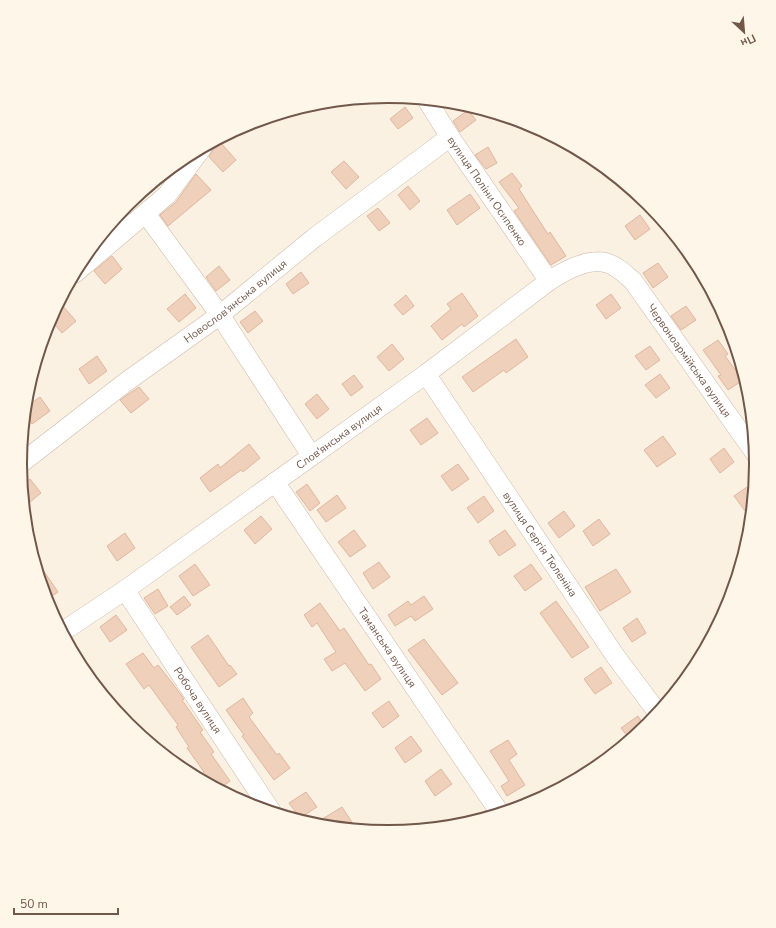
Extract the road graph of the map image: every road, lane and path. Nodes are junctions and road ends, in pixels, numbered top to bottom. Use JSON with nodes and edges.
{"nodes":[{"id":1,"x":430,"y":106,"type":"edge"},
{"id":2,"x":450,"y":137,"type":"junction"},
{"id":3,"x":192,"y":161,"type":"edge"},
{"id":4,"x":146,"y":214,"type":"junction"},
{"id":5,"x":90,"y":261,"type":"edge"},
{"id":6,"x":621,"y":270,"type":"joint"},
{"id":7,"x":549,"y":281,"type":"junction"},
{"id":8,"x":220,"y":315,"type":"junction"},
{"id":9,"x":426,"y":374,"type":"junction"},
{"id":10,"x":748,"y":443,"type":"edge"},
{"id":11,"x":311,"y":455,"type":"junction"},
{"id":12,"x":27,"y":458,"type":"edge"},
{"id":13,"x":275,"y":482,"type":"junction"},
{"id":14,"x":125,"y":590,"type":"junction"},
{"id":15,"x":67,"y":629,"type":"edge"},
{"id":16,"x":654,"y":707,"type":"edge"},
{"id":17,"x":266,"y":804,"type":"edge"},
{"id":18,"x":497,"y":808,"type":"edge"}],
"edges":[{"from":1,"to":2,"type":"street","name":"вулиця Поліни Осипенко"},
{"from":2,"to":7,"type":"street","name":"вулиця Поліни Осипенко"},
{"from":2,"to":8,"type":"street","name":"Новослов'янська вулиця"},
{"from":3,"to":4,"type":"street"},
{"from":4,"to":5,"type":"street"},
{"from":4,"to":8,"type":"street"},
{"from":6,"to":7,"type":"street","name":"Слов'янська вулиця"},
{"from":6,"to":10,"type":"street","name":"Червоноармійська вулиця"},
{"from":7,"to":9,"type":"street","name":"Слов'янська вулиця"},
{"from":8,"to":11,"type":"street"},
{"from":8,"to":12,"type":"street","name":"Новослов'янська вулиця"},
{"from":9,"to":11,"type":"street","name":"Слов'янська вулиця"},
{"from":9,"to":16,"type":"street","name":"вулиця Сергія Тюленіна"},
{"from":11,"to":13,"type":"street","name":"Слов'янська вулиця"},
{"from":13,"to":14,"type":"street","name":"Слов'янська вулиця"},
{"from":13,"to":18,"type":"street","name":"Таманська вулиця"},
{"from":14,"to":15,"type":"street","name":"Слов'янська вулиця"},
{"from":14,"to":17,"type":"street","name":"Робоча вулиця"}]}
